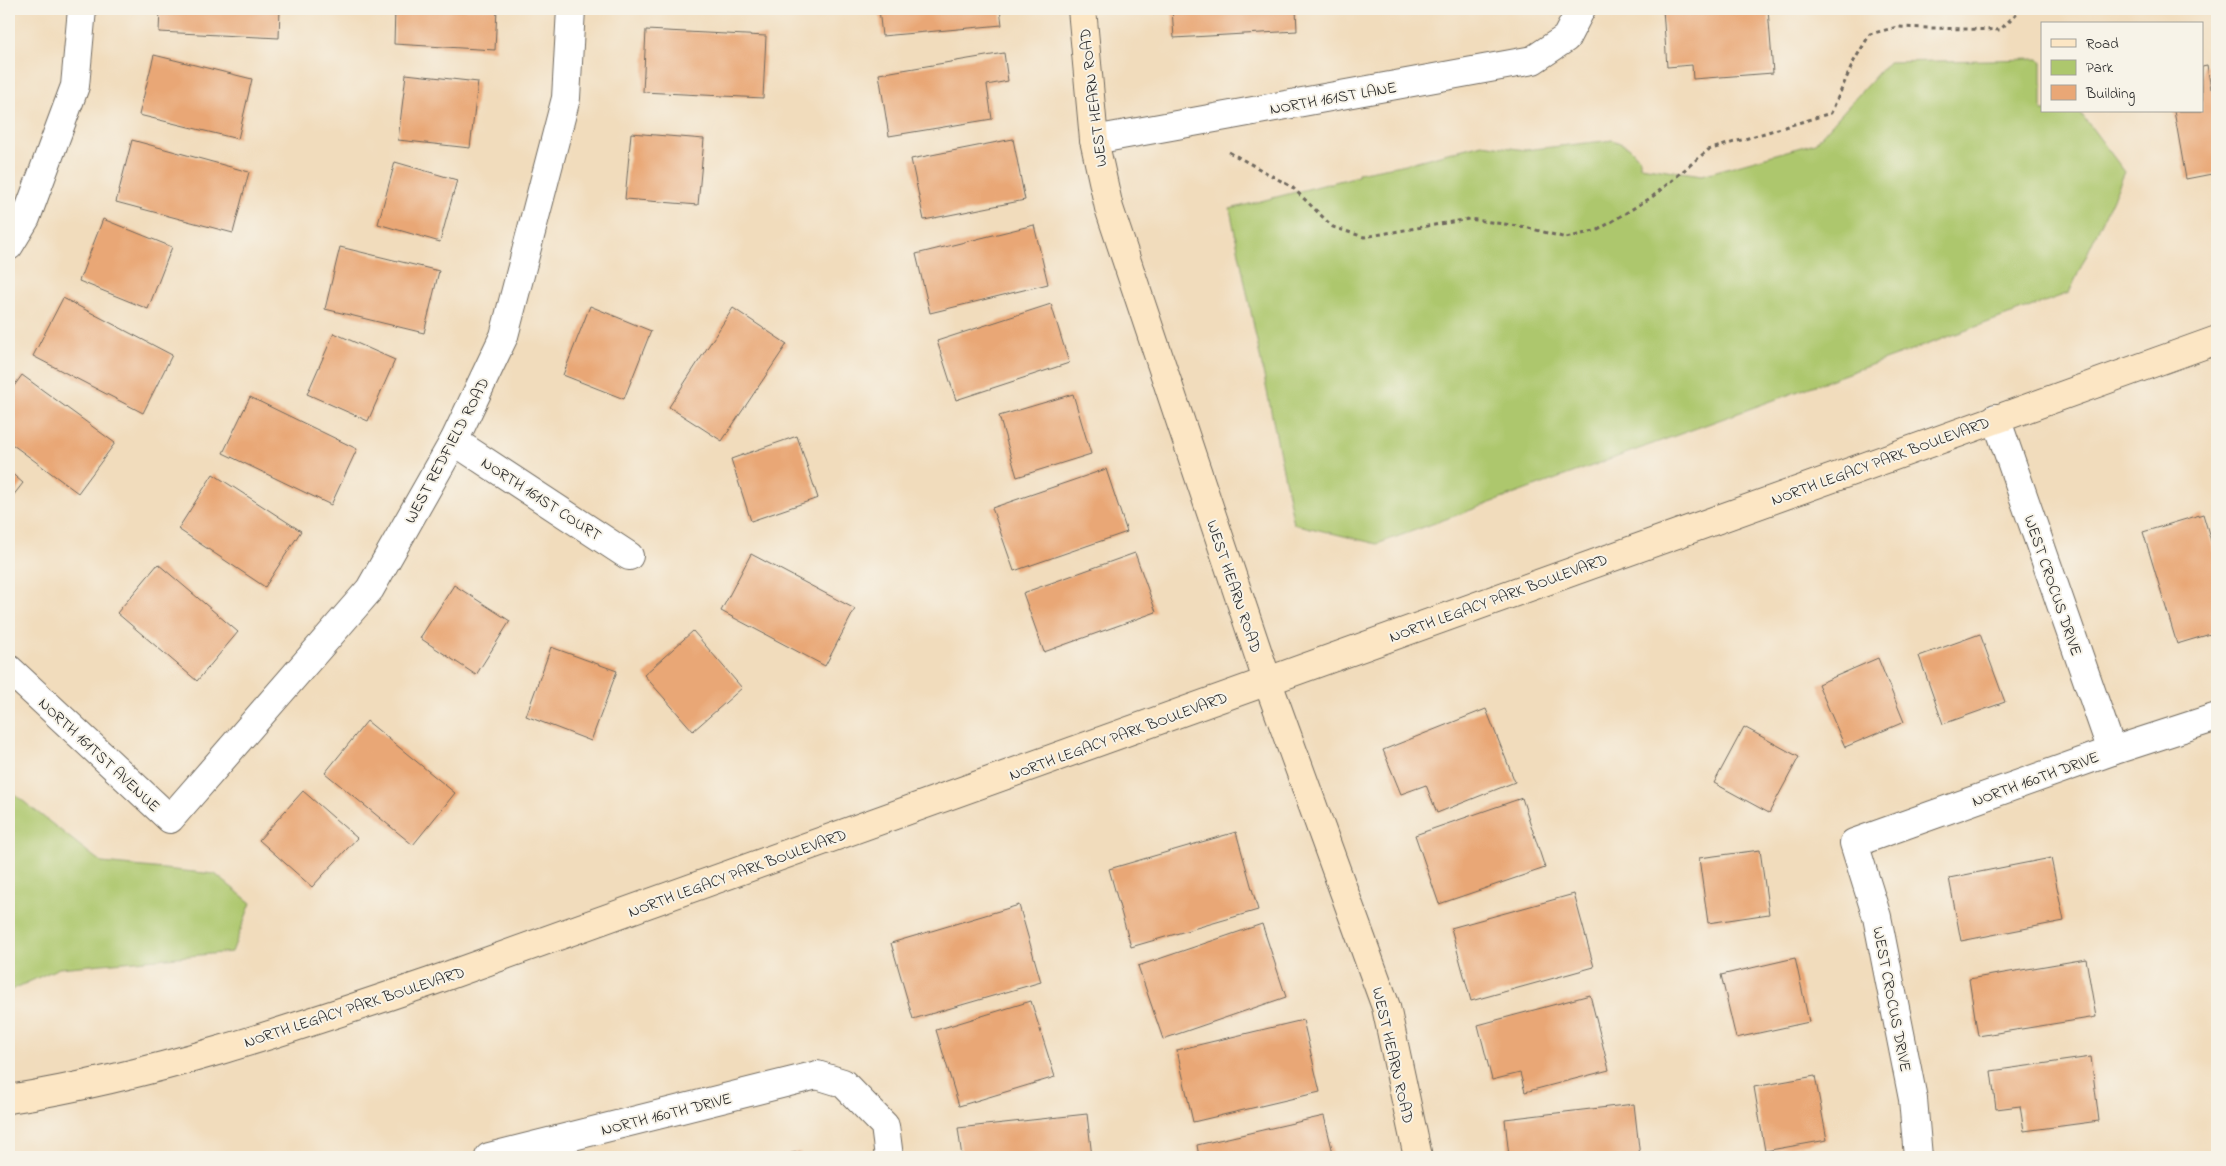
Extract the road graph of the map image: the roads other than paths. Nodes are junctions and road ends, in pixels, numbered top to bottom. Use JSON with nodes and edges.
{"nodes":[{"id":1,"x":82,"y":9,"type":"edge"},
{"id":2,"x":572,"y":9,"type":"edge"},
{"id":3,"x":1082,"y":9,"type":"edge"},
{"id":4,"x":1581,"y":9,"type":"edge"},
{"id":5,"x":1094,"y":140,"type":"junction"},
{"id":6,"x":9,"y":246,"type":"edge"},
{"id":7,"x":2217,"y":340,"type":"edge"},
{"id":8,"x":1996,"y":418,"type":"junction"},
{"id":9,"x":454,"y":441,"type":"junction"},
{"id":10,"x":629,"y":556,"type":"dead end"},
{"id":11,"x":9,"y":669,"type":"edge"},
{"id":12,"x":1267,"y":680,"type":"junction"},
{"id":13,"x":2217,"y":717,"type":"edge"},
{"id":14,"x":2112,"y":751,"type":"junction"},
{"id":15,"x":170,"y":819,"type":"joint"},
{"id":16,"x":1854,"y":843,"type":"joint"},
{"id":17,"x":9,"y":1099,"type":"edge"},
{"id":18,"x":489,"y":1157,"type":"edge"},
{"id":19,"x":889,"y":1157,"type":"edge"},
{"id":20,"x":1418,"y":1157,"type":"edge"},
{"id":21,"x":1918,"y":1157,"type":"edge"}],
"edges":[{"from":1,"to":6,"type":"street"},
{"from":2,"to":9,"type":"street","name":"WEST REDFIELD ROAD"},
{"from":3,"to":5,"type":"street","name":"WEST HEARN ROAD"},
{"from":4,"to":5,"type":"street","name":"NORTH 161ST LANE"},
{"from":5,"to":12,"type":"street","name":"WEST HEARN ROAD"},
{"from":7,"to":8,"type":"street","name":"NORTH LEGACY PARK BOULEVARD"},
{"from":8,"to":12,"type":"street","name":"NORTH LEGACY PARK BOULEVARD"},
{"from":8,"to":14,"type":"street","name":"WEST CROCUS DRIVE"},
{"from":9,"to":10,"type":"street","name":"NORTH 161ST COURT"},
{"from":9,"to":15,"type":"street","name":"WEST REDFIELD ROAD"},
{"from":11,"to":15,"type":"street","name":"NORTH 161TST AVENUE"},
{"from":12,"to":17,"type":"street","name":"NORTH LEGACY PARK BOULEVARD"},
{"from":12,"to":20,"type":"street","name":"WEST HEARN ROAD"},
{"from":13,"to":14,"type":"street","name":"NORTH 160TH DRIVE"},
{"from":14,"to":16,"type":"street","name":"NORTH 160TH DRIVE"},
{"from":16,"to":21,"type":"street","name":"WEST CROCUS DRIVE"},
{"from":18,"to":19,"type":"street","name":"NORTH 160TH DRIVE"}]}
